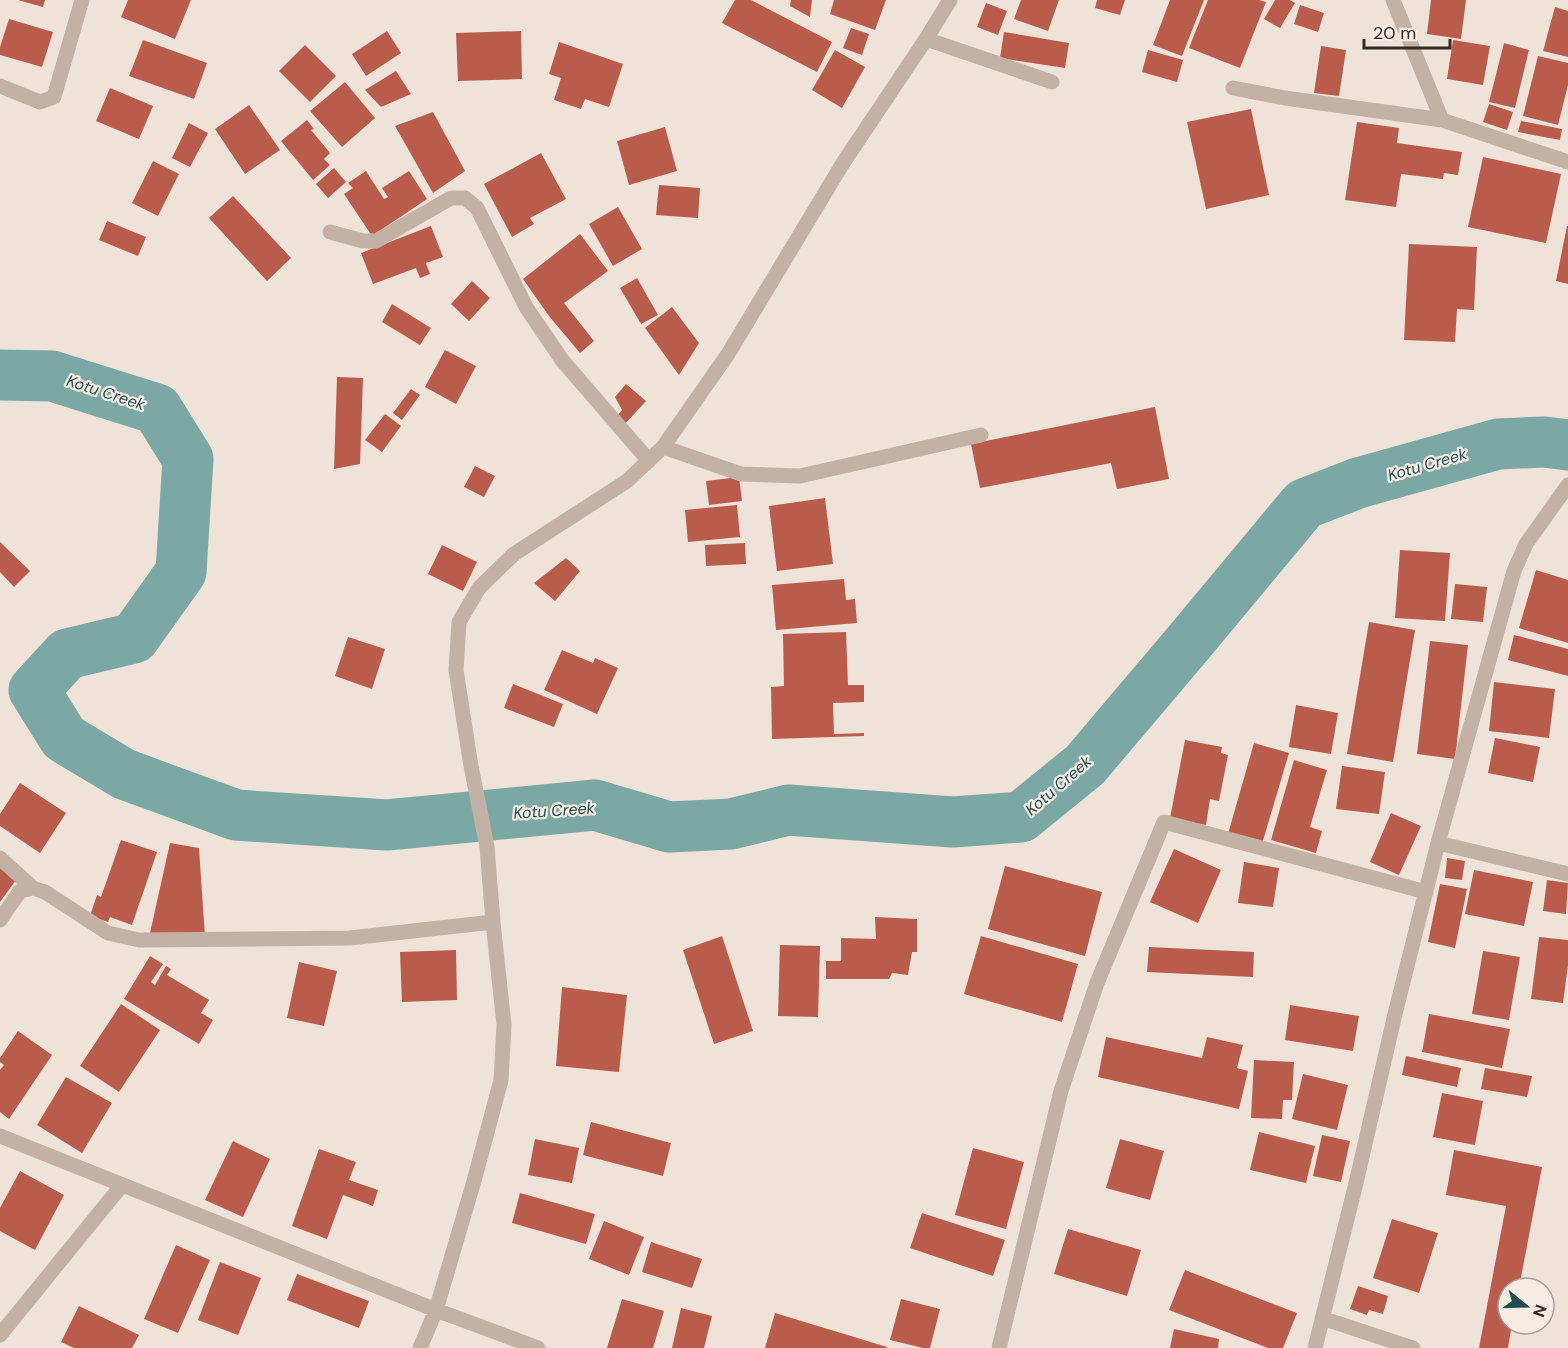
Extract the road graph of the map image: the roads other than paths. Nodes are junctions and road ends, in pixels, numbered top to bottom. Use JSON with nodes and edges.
{"nodes":[{"id":1,"x":82,"y":0,"type":"edge"},
{"id":2,"x":950,"y":0,"type":"edge"},
{"id":3,"x":1393,"y":0,"type":"edge"},
{"id":4,"x":926,"y":39,"type":"junction"},
{"id":5,"x":1053,"y":82,"type":"dead end"},
{"id":6,"x":0,"y":86,"type":"edge"},
{"id":7,"x":1233,"y":88,"type":"dead end"},
{"id":8,"x":1442,"y":120,"type":"junction"},
{"id":9,"x":1568,"y":162,"type":"edge"},
{"id":10,"x":330,"y":232,"type":"dead end"},
{"id":11,"x":981,"y":435,"type":"dead end"},
{"id":12,"x":663,"y":447,"type":"junction"},
{"id":13,"x":649,"y":461,"type":"junction"},
{"id":14,"x":1568,"y":485,"type":"edge"},
{"id":15,"x":1438,"y":843,"type":"junction"},
{"id":16,"x":0,"y":858,"type":"edge"},
{"id":17,"x":1568,"y":874,"type":"edge"},
{"id":18,"x":33,"y":888,"type":"junction"},
{"id":19,"x":1426,"y":892,"type":"junction"},
{"id":20,"x":0,"y":920,"type":"edge"},
{"id":21,"x":493,"y":922,"type":"junction"},
{"id":22,"x":0,"y":1136,"type":"edge"},
{"id":23,"x":122,"y":1185,"type":"junction"},
{"id":24,"x":436,"y":1310,"type":"junction"},
{"id":25,"x":1322,"y":1318,"type":"junction"},
{"id":26,"x":0,"y":1335,"type":"edge"},
{"id":27,"x":420,"y":1348,"type":"edge"},
{"id":28,"x":538,"y":1348,"type":"edge"},
{"id":29,"x":999,"y":1348,"type":"edge"},
{"id":30,"x":1315,"y":1348,"type":"edge"},
{"id":31,"x":1413,"y":1348,"type":"edge"}],
"edges":[{"from":1,"to":6,"type":"street"},
{"from":2,"to":4,"type":"street"},
{"from":3,"to":8,"type":"street"},
{"from":4,"to":5,"type":"street"},
{"from":4,"to":12,"type":"street"},
{"from":7,"to":8,"type":"street"},
{"from":8,"to":9,"type":"street"},
{"from":10,"to":13,"type":"street"},
{"from":11,"to":12,"type":"street"},
{"from":12,"to":13,"type":"street"},
{"from":13,"to":21,"type":"street"},
{"from":14,"to":15,"type":"street"},
{"from":15,"to":17,"type":"street"},
{"from":15,"to":19,"type":"street"},
{"from":16,"to":18,"type":"street"},
{"from":18,"to":20,"type":"street"},
{"from":18,"to":21,"type":"street"},
{"from":19,"to":25,"type":"street"},
{"from":19,"to":29,"type":"street"},
{"from":21,"to":24,"type":"street"},
{"from":22,"to":23,"type":"street"},
{"from":23,"to":24,"type":"street"},
{"from":23,"to":26,"type":"street"},
{"from":24,"to":27,"type":"street"},
{"from":24,"to":28,"type":"street"},
{"from":25,"to":30,"type":"street"},
{"from":25,"to":31,"type":"street"}]}
